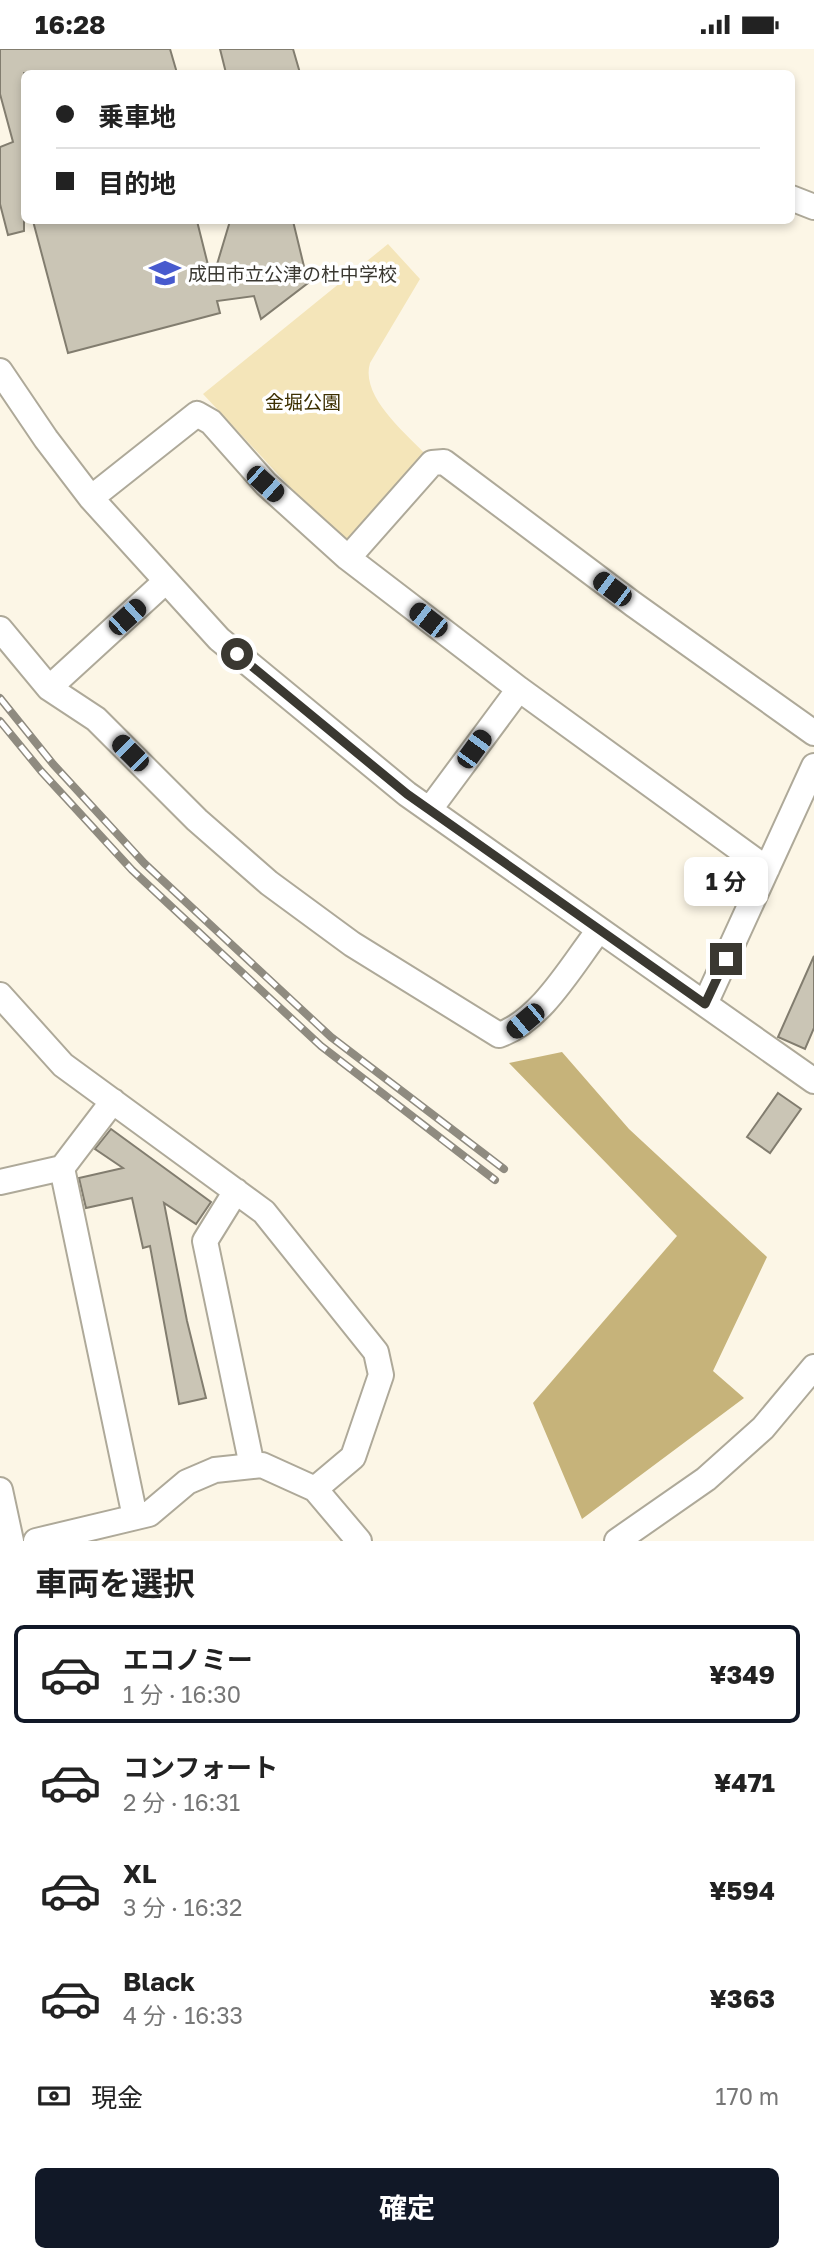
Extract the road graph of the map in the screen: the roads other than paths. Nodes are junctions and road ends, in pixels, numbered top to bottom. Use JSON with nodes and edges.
{"nodes":[{"id":1,"x":795,"y":200,"type":"edge"},
{"id":2,"x":814,"y":207,"type":"edge"},
{"id":3,"x":0,"y":371,"type":"edge"},
{"id":4,"x":91,"y":498,"type":"junction"},
{"id":5,"x":348,"y":558,"type":"junction"},
{"id":6,"x":166,"y":581,"type":"junction"},
{"id":7,"x":0,"y":629,"type":"edge"},
{"id":8,"x":49,"y":688,"type":"junction"},
{"id":9,"x":519,"y":689,"type":"junction"},
{"id":10,"x":814,"y":733,"type":"edge"},
{"id":11,"x":814,"y":766,"type":"edge"},
{"id":12,"x":430,"y":809,"type":"junction"},
{"id":13,"x":768,"y":869,"type":"junction"},
{"id":14,"x":599,"y":930,"type":"junction"},
{"id":15,"x":0,"y":995,"type":"edge"},
{"id":16,"x":705,"y":1004,"type":"junction"},
{"id":17,"x":814,"y":1081,"type":"edge"},
{"id":18,"x":113,"y":1101,"type":"junction"},
{"id":19,"x":62,"y":1168,"type":"junction"},
{"id":20,"x":0,"y":1182,"type":"edge"},
{"id":21,"x":236,"y":1191,"type":"junction"},
{"id":22,"x":814,"y":1367,"type":"edge"},
{"id":23,"x":251,"y":1467,"type":"junction"},
{"id":24,"x":315,"y":1489,"type":"junction"},
{"id":25,"x":0,"y":1490,"type":"edge"},
{"id":26,"x":135,"y":1517,"type":"junction"},
{"id":27,"x":11,"y":1541,"type":"edge"},
{"id":28,"x":36,"y":1541,"type":"edge"},
{"id":29,"x":359,"y":1541,"type":"edge"},
{"id":30,"x":617,"y":1541,"type":"edge"}],
"edges":[{"from":1,"to":2,"type":"street"},
{"from":3,"to":4,"type":"street"},
{"from":4,"to":5,"type":"street"},
{"from":4,"to":6,"type":"street"},
{"from":5,"to":9,"type":"street"},
{"from":5,"to":10,"type":"street"},
{"from":6,"to":8,"type":"street"},
{"from":6,"to":12,"type":"street"},
{"from":7,"to":8,"type":"street"},
{"from":8,"to":14,"type":"street"},
{"from":9,"to":12,"type":"street"},
{"from":9,"to":13,"type":"street"},
{"from":11,"to":13,"type":"street"},
{"from":12,"to":14,"type":"street"},
{"from":13,"to":16,"type":"street"},
{"from":14,"to":16,"type":"street"},
{"from":15,"to":18,"type":"street"},
{"from":16,"to":17,"type":"street"},
{"from":18,"to":19,"type":"street"},
{"from":18,"to":21,"type":"street"},
{"from":19,"to":20,"type":"street"},
{"from":19,"to":26,"type":"street"},
{"from":21,"to":23,"type":"street"},
{"from":21,"to":24,"type":"street"},
{"from":22,"to":30,"type":"street"},
{"from":23,"to":24,"type":"street"},
{"from":23,"to":26,"type":"street"},
{"from":24,"to":29,"type":"street"},
{"from":25,"to":27,"type":"street"},
{"from":26,"to":28,"type":"street"}]}
